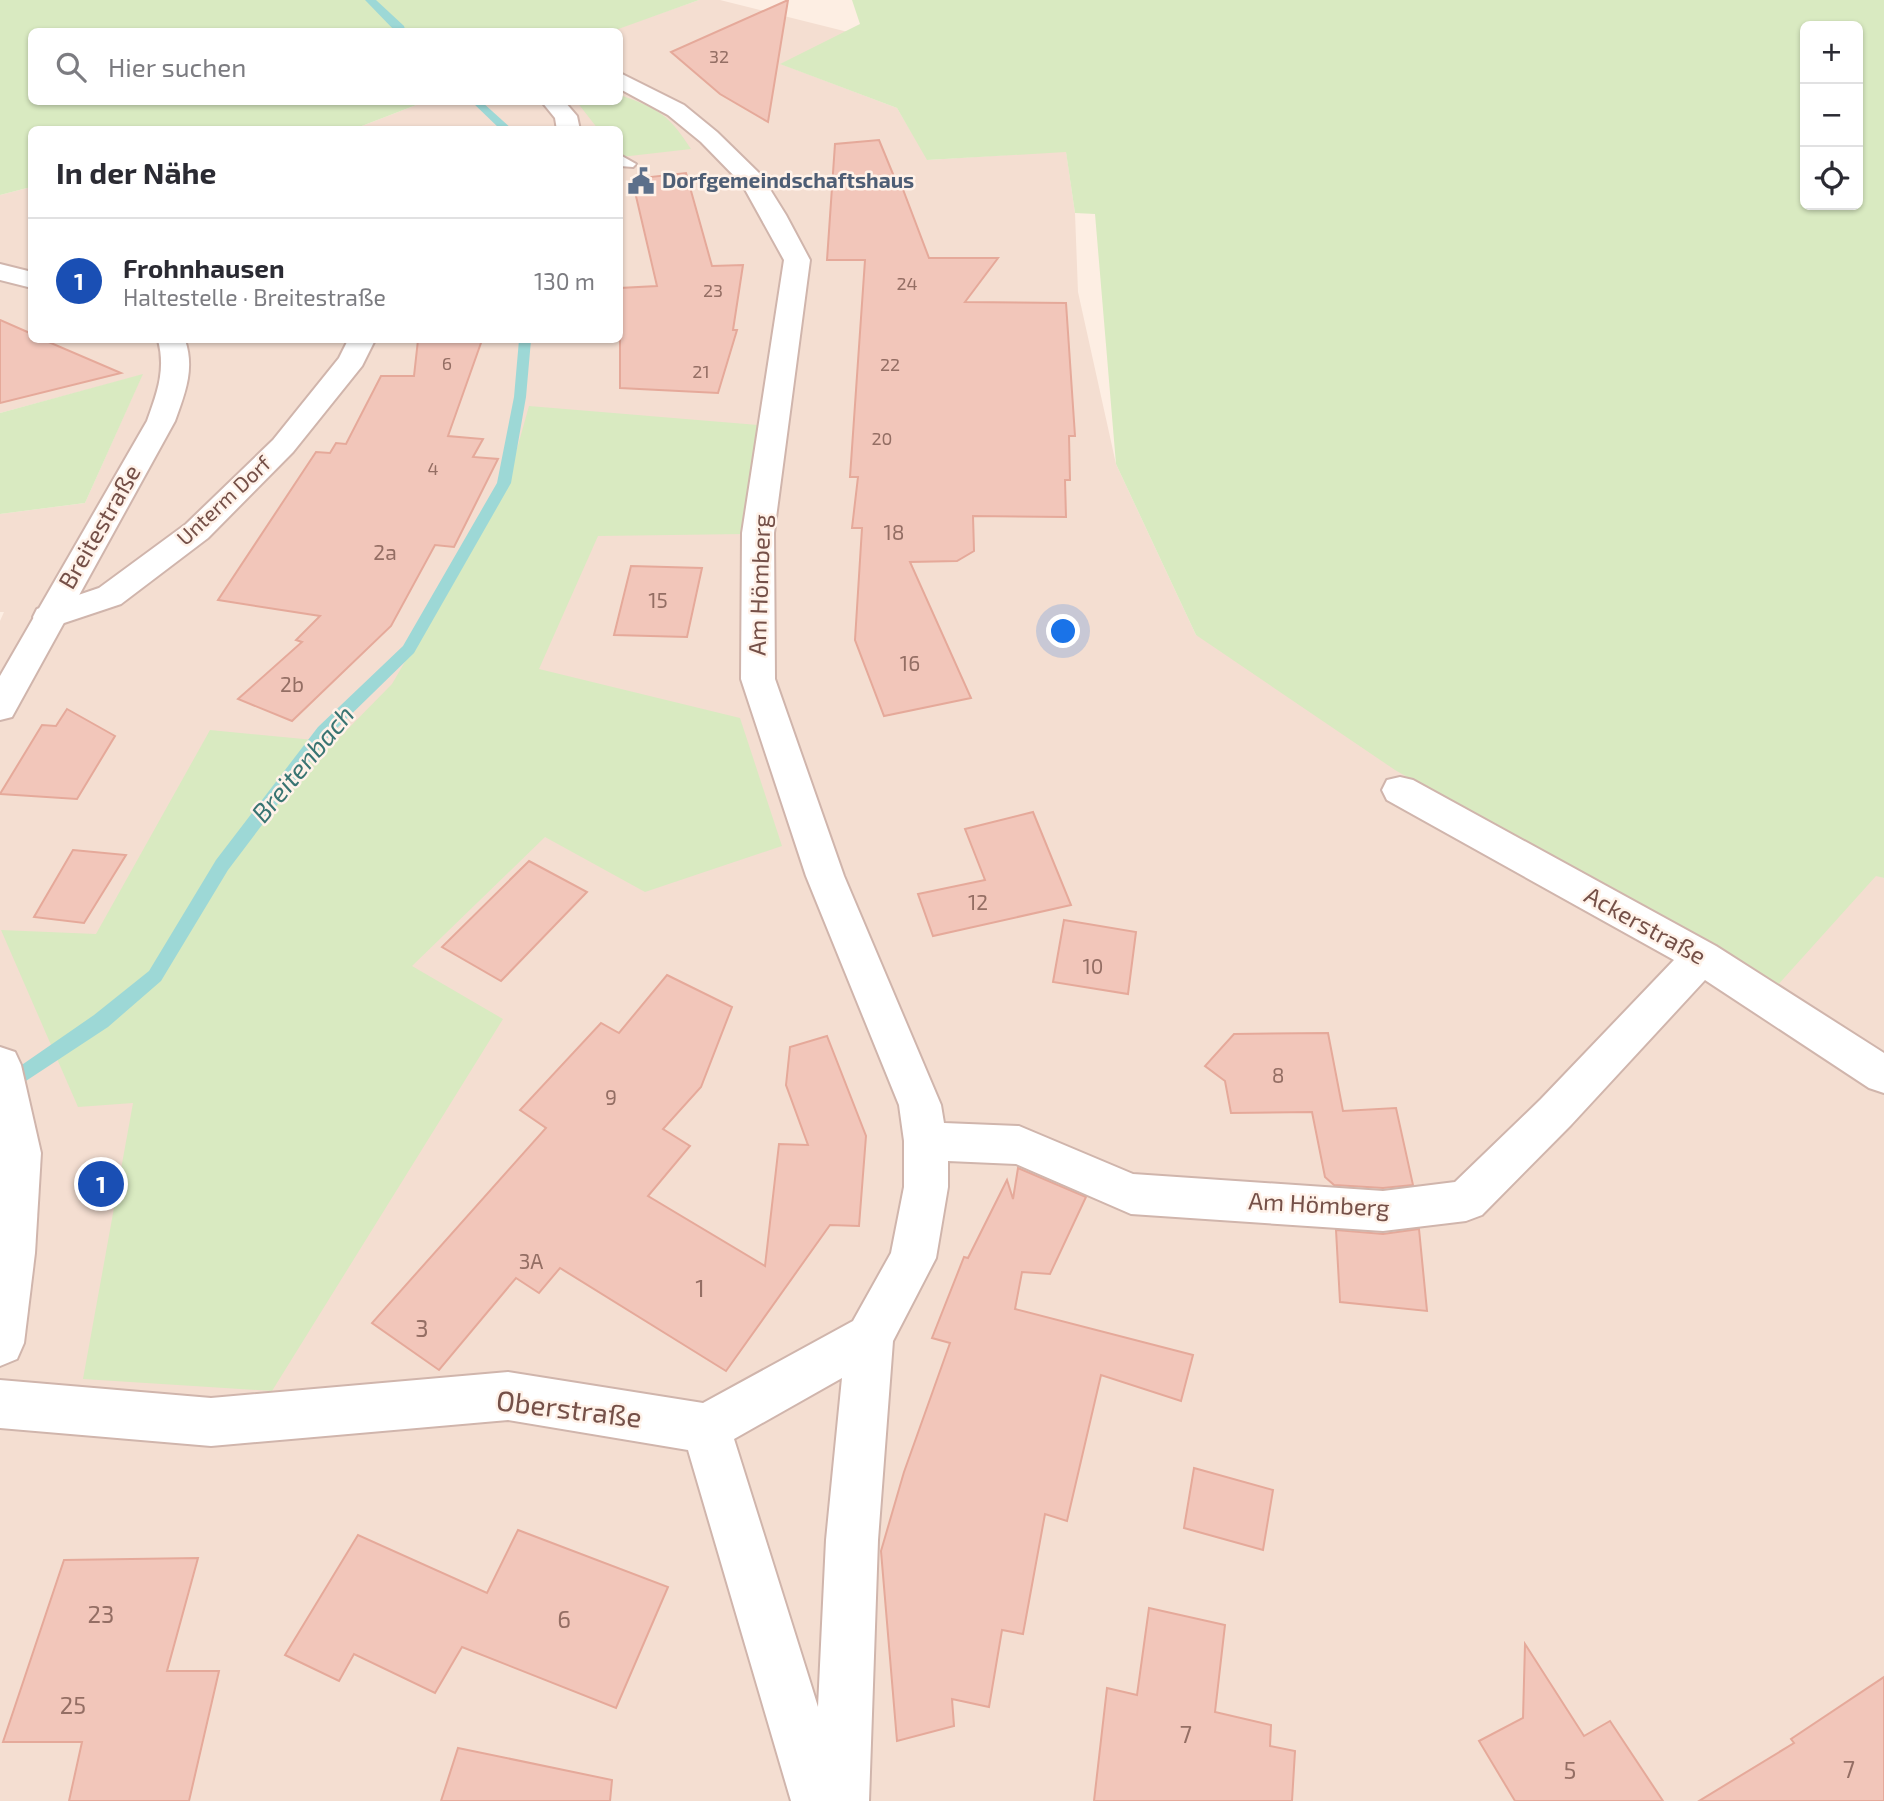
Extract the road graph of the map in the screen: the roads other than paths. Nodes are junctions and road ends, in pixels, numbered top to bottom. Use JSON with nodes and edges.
{"nodes":[{"id":1,"x":623,"y":82,"type":"edge"},
{"id":2,"x":556,"y":105,"type":"edge"},
{"id":3,"x":568,"y":126,"type":"edge"},
{"id":4,"x":0,"y":272,"type":"edge"},
{"id":5,"x":28,"y":279,"type":"edge"},
{"id":6,"x":173,"y":343,"type":"edge"},
{"id":7,"x":360,"y":343,"type":"edge"},
{"id":8,"x":49,"y":617,"type":"junction"},
{"id":9,"x":0,"y":708,"type":"edge"},
{"id":10,"x":1400,"y":790,"type":"dead end"},
{"id":11,"x":1702,"y":957,"type":"junction"},
{"id":12,"x":0,"y":1065,"type":"edge"},
{"id":13,"x":1884,"y":1074,"type":"edge"},
{"id":14,"x":926,"y":1141,"type":"junction"},
{"id":15,"x":870,"y":1336,"type":"junction"},
{"id":16,"x":0,"y":1343,"type":"edge"},
{"id":17,"x":0,"y":1404,"type":"edge"},
{"id":18,"x":706,"y":1428,"type":"junction"},
{"id":19,"x":819,"y":1801,"type":"edge"},
{"id":20,"x":841,"y":1801,"type":"edge"}],
"edges":[{"from":1,"to":14,"type":"street","name":"Am Hömberg"},
{"from":2,"to":3,"type":"street"},
{"from":4,"to":5,"type":"street"},
{"from":6,"to":8,"type":"street","name":"Breitestraße"},
{"from":7,"to":8,"type":"street","name":"Unterm Dorf"},
{"from":8,"to":9,"type":"street","name":"Breitestraße"},
{"from":10,"to":11,"type":"street","name":"Ackerstraße"},
{"from":11,"to":13,"type":"street","name":"Ackerstraße"},
{"from":11,"to":14,"type":"street","name":"Am Hömberg"},
{"from":12,"to":16,"type":"street"},
{"from":14,"to":15,"type":"street","name":"Am Hömberg"},
{"from":15,"to":18,"type":"street"},
{"from":15,"to":20,"type":"street"},
{"from":17,"to":18,"type":"street","name":"Oberstraße"},
{"from":18,"to":19,"type":"street"}]}
